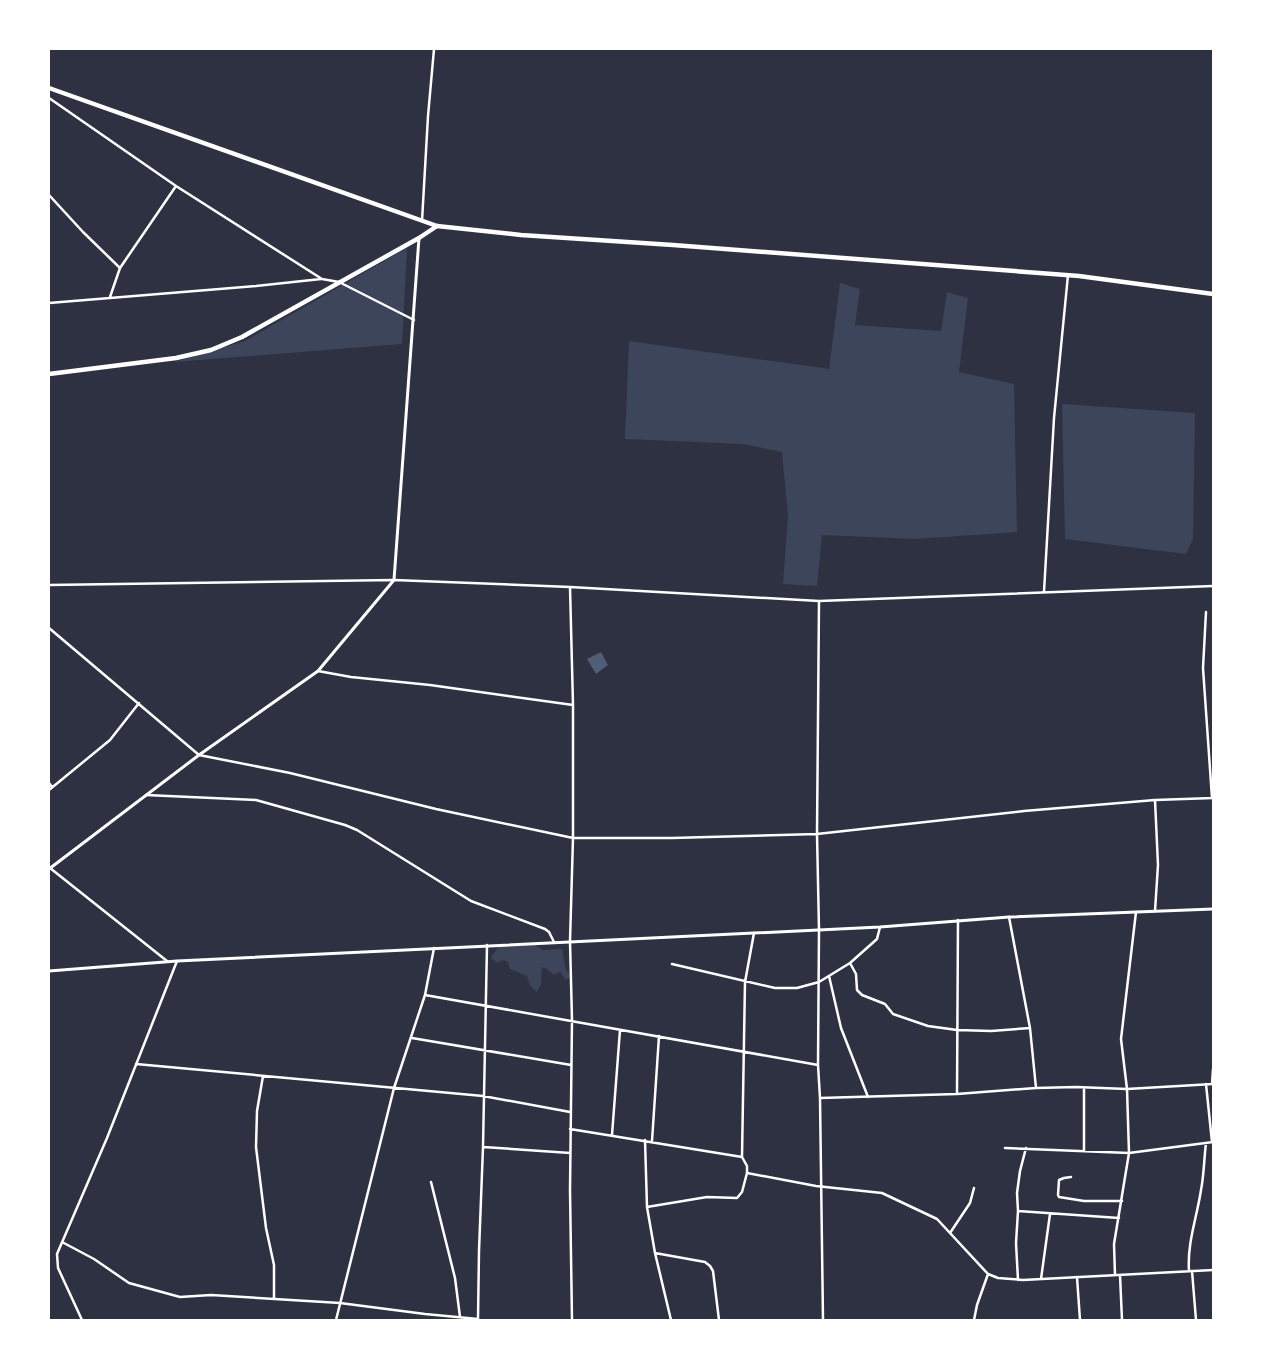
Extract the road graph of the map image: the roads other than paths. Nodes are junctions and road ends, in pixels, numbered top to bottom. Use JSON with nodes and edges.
{"nodes":[{"id":1,"x":434,"y":49,"type":"edge"},
{"id":2,"x":49,"y":88,"type":"edge"},
{"id":3,"x":49,"y":98,"type":"edge"},
{"id":4,"x":176,"y":186,"type":"junction"},
{"id":5,"x":49,"y":195,"type":"edge"},
{"id":6,"x":421,"y":222,"type":"junction"},
{"id":7,"x":437,"y":226,"type":"junction"},
{"id":8,"x":419,"y":238,"type":"junction"},
{"id":9,"x":120,"y":268,"type":"junction"},
{"id":10,"x":1068,"y":276,"type":"junction"},
{"id":11,"x":322,"y":279,"type":"junction"},
{"id":12,"x":339,"y":282,"type":"junction"},
{"id":13,"x":1213,"y":294,"type":"edge"},
{"id":14,"x":110,"y":298,"type":"junction"},
{"id":15,"x":49,"y":303,"type":"edge"},
{"id":16,"x":414,"y":320,"type":"junction"},
{"id":17,"x":49,"y":374,"type":"edge"},
{"id":18,"x":394,"y":580,"type":"junction"},
{"id":19,"x":49,"y":585,"type":"edge"},
{"id":20,"x":1213,"y":586,"type":"edge"},
{"id":21,"x":570,"y":587,"type":"junction"},
{"id":22,"x":1044,"y":592,"type":"junction"},
{"id":23,"x":819,"y":601,"type":"junction"},
{"id":24,"x":1206,"y":612,"type":"dead end"},
{"id":25,"x":49,"y":628,"type":"edge"},
{"id":26,"x":318,"y":671,"type":"junction"},
{"id":27,"x":140,"y":703,"type":"junction"},
{"id":28,"x":573,"y":705,"type":"junction"},
{"id":29,"x":199,"y":754,"type":"junction"},
{"id":30,"x":49,"y":783,"type":"edge"},
{"id":31,"x":52,"y":787,"type":"junction"},
{"id":32,"x":49,"y":790,"type":"edge"},
{"id":33,"x":146,"y":795,"type":"junction"},
{"id":34,"x":1213,"y":798,"type":"edge"},
{"id":35,"x":1155,"y":800,"type":"junction"},
{"id":36,"x":817,"y":834,"type":"junction"},
{"id":37,"x":574,"y":838,"type":"junction"},
{"id":38,"x":49,"y":868,"type":"edge"},
{"id":39,"x":1213,"y":909,"type":"edge"},
{"id":40,"x":1155,"y":911,"type":"junction"},
{"id":41,"x":1136,"y":912,"type":"junction"},
{"id":42,"x":1009,"y":917,"type":"junction"},
{"id":43,"x":958,"y":920,"type":"junction"},
{"id":44,"x":880,"y":927,"type":"junction"},
{"id":45,"x":819,"y":930,"type":"junction"},
{"id":46,"x":754,"y":934,"type":"junction"},
{"id":47,"x":554,"y":942,"type":"junction"},
{"id":48,"x":570,"y":942,"type":"junction"},
{"id":49,"x":487,"y":946,"type":"junction"},
{"id":50,"x":434,"y":948,"type":"junction"},
{"id":51,"x":177,"y":961,"type":"junction"},
{"id":52,"x":167,"y":962,"type":"junction"},
{"id":53,"x":850,"y":962,"type":"junction"},
{"id":54,"x":672,"y":964,"type":"dead end"},
{"id":55,"x":49,"y":970,"type":"edge"},
{"id":56,"x":829,"y":976,"type":"junction"},
{"id":57,"x":745,"y":982,"type":"junction"},
{"id":58,"x":819,"y":982,"type":"junction"},
{"id":59,"x":425,"y":995,"type":"junction"},
{"id":60,"x":485,"y":1006,"type":"junction"},
{"id":61,"x":572,"y":1020,"type":"junction"},
{"id":62,"x":1030,"y":1028,"type":"junction"},
{"id":63,"x":620,"y":1029,"type":"junction"},
{"id":64,"x":957,"y":1030,"type":"junction"},
{"id":65,"x":659,"y":1036,"type":"junction"},
{"id":66,"x":412,"y":1038,"type":"junction"},
{"id":67,"x":485,"y":1050,"type":"junction"},
{"id":68,"x":744,"y":1052,"type":"junction"},
{"id":69,"x":136,"y":1064,"type":"junction"},
{"id":70,"x":571,"y":1065,"type":"junction"},
{"id":71,"x":818,"y":1065,"type":"junction"},
{"id":72,"x":1213,"y":1069,"type":"edge"},
{"id":73,"x":263,"y":1076,"type":"junction"},
{"id":74,"x":1206,"y":1084,"type":"junction"},
{"id":75,"x":1212,"y":1084,"type":"edge"},
{"id":76,"x":1084,"y":1087,"type":"junction"},
{"id":77,"x":394,"y":1088,"type":"junction"},
{"id":78,"x":1036,"y":1088,"type":"junction"},
{"id":79,"x":1128,"y":1089,"type":"junction"},
{"id":80,"x":957,"y":1094,"type":"junction"},
{"id":81,"x":483,"y":1096,"type":"junction"},
{"id":82,"x":868,"y":1097,"type":"junction"},
{"id":83,"x":820,"y":1098,"type":"junction"},
{"id":84,"x":570,"y":1112,"type":"junction"},
{"id":85,"x":1212,"y":1127,"type":"edge"},
{"id":86,"x":570,"y":1129,"type":"junction"},
{"id":87,"x":612,"y":1135,"type":"junction"},
{"id":88,"x":646,"y":1140,"type":"junction"},
{"id":89,"x":652,"y":1141,"type":"junction"},
{"id":90,"x":1213,"y":1142,"type":"edge"},
{"id":91,"x":1206,"y":1143,"type":"junction"},
{"id":92,"x":483,"y":1148,"type":"junction"},
{"id":93,"x":1004,"y":1148,"type":"dead end"},
{"id":94,"x":1026,"y":1148,"type":"junction"},
{"id":95,"x":1084,"y":1151,"type":"junction"},
{"id":96,"x":570,"y":1153,"type":"junction"},
{"id":97,"x":1129,"y":1153,"type":"junction"},
{"id":98,"x":742,"y":1157,"type":"junction"},
{"id":99,"x":747,"y":1174,"type":"junction"},
{"id":100,"x":1072,"y":1177,"type":"dead end"},
{"id":101,"x":432,"y":1182,"type":"dead end"},
{"id":102,"x":821,"y":1186,"type":"junction"},
{"id":103,"x":974,"y":1188,"type":"dead end"},
{"id":104,"x":1122,"y":1201,"type":"junction"},
{"id":105,"x":647,"y":1207,"type":"junction"},
{"id":106,"x":1018,"y":1211,"type":"junction"},
{"id":107,"x":1050,"y":1214,"type":"junction"},
{"id":108,"x":1119,"y":1218,"type":"junction"},
{"id":109,"x":950,"y":1233,"type":"junction"},
{"id":110,"x":62,"y":1242,"type":"junction"},
{"id":111,"x":655,"y":1253,"type":"junction"},
{"id":112,"x":1213,"y":1270,"type":"edge"},
{"id":113,"x":1190,"y":1271,"type":"junction"},
{"id":114,"x":988,"y":1274,"type":"junction"},
{"id":115,"x":1115,"y":1275,"type":"junction"},
{"id":116,"x":1120,"y":1275,"type":"junction"},
{"id":117,"x":1077,"y":1277,"type":"junction"},
{"id":118,"x":1041,"y":1279,"type":"junction"},
{"id":119,"x":1018,"y":1280,"type":"junction"},
{"id":120,"x":274,"y":1299,"type":"junction"},
{"id":121,"x":340,"y":1303,"type":"junction"},
{"id":122,"x":425,"y":1314,"type":"junction"},
{"id":123,"x":460,"y":1317,"type":"junction"},
{"id":124,"x":82,"y":1320,"type":"edge"},
{"id":125,"x":336,"y":1320,"type":"edge"},
{"id":126,"x":426,"y":1320,"type":"edge"},
{"id":127,"x":478,"y":1320,"type":"edge"},
{"id":128,"x":572,"y":1320,"type":"edge"},
{"id":129,"x":671,"y":1320,"type":"edge"},
{"id":130,"x":719,"y":1320,"type":"edge"},
{"id":131,"x":823,"y":1320,"type":"edge"},
{"id":132,"x":974,"y":1320,"type":"edge"},
{"id":133,"x":1080,"y":1320,"type":"edge"},
{"id":134,"x":1122,"y":1320,"type":"edge"},
{"id":135,"x":1196,"y":1320,"type":"edge"}],
"edges":[{"from":1,"to":6,"type":"street"},
{"from":2,"to":6,"type":"main road"},
{"from":3,"to":4,"type":"street"},
{"from":4,"to":9,"type":"street"},
{"from":4,"to":11,"type":"street"},
{"from":5,"to":9,"type":"street"},
{"from":6,"to":7,"type":"main road"},
{"from":7,"to":8,"type":"main road"},
{"from":7,"to":10,"type":"main road"},
{"from":8,"to":12,"type":"main road"},
{"from":8,"to":16,"type":"street"},
{"from":9,"to":14,"type":"street"},
{"from":10,"to":13,"type":"main road"},
{"from":10,"to":22,"type":"street"},
{"from":11,"to":12,"type":"street"},
{"from":11,"to":14,"type":"street"},
{"from":12,"to":16,"type":"street"},
{"from":12,"to":17,"type":"main road"},
{"from":14,"to":15,"type":"street"},
{"from":16,"to":18,"type":"street"},
{"from":18,"to":19,"type":"street"},
{"from":18,"to":21,"type":"street"},
{"from":18,"to":26,"type":"street"},
{"from":20,"to":22,"type":"street"},
{"from":21,"to":23,"type":"street"},
{"from":21,"to":28,"type":"street"},
{"from":22,"to":23,"type":"street"},
{"from":23,"to":36,"type":"street"},
{"from":24,"to":34,"type":"street"},
{"from":25,"to":27,"type":"street"},
{"from":26,"to":28,"type":"street"},
{"from":26,"to":29,"type":"street"},
{"from":27,"to":29,"type":"street"},
{"from":27,"to":31,"type":"street"},
{"from":28,"to":37,"type":"street"},
{"from":29,"to":33,"type":"street"},
{"from":29,"to":37,"type":"street"},
{"from":30,"to":31,"type":"street"},
{"from":31,"to":32,"type":"street"},
{"from":33,"to":38,"type":"street"},
{"from":33,"to":47,"type":"street"},
{"from":34,"to":35,"type":"street"},
{"from":35,"to":36,"type":"street"},
{"from":35,"to":40,"type":"street"},
{"from":36,"to":37,"type":"street"},
{"from":36,"to":45,"type":"street"},
{"from":37,"to":48,"type":"street"},
{"from":38,"to":52,"type":"street"},
{"from":39,"to":40,"type":"street"},
{"from":40,"to":41,"type":"street"},
{"from":41,"to":42,"type":"street"},
{"from":41,"to":79,"type":"street"},
{"from":42,"to":43,"type":"street"},
{"from":42,"to":62,"type":"street"},
{"from":43,"to":44,"type":"street"},
{"from":43,"to":64,"type":"street"},
{"from":44,"to":45,"type":"street"},
{"from":44,"to":53,"type":"street"},
{"from":45,"to":46,"type":"street"},
{"from":45,"to":58,"type":"street"},
{"from":46,"to":48,"type":"street"},
{"from":46,"to":57,"type":"street"},
{"from":47,"to":48,"type":"street"},
{"from":47,"to":49,"type":"street"},
{"from":48,"to":61,"type":"street"},
{"from":49,"to":50,"type":"street"},
{"from":49,"to":60,"type":"street"},
{"from":50,"to":51,"type":"street"},
{"from":50,"to":59,"type":"street"},
{"from":51,"to":52,"type":"street"},
{"from":51,"to":69,"type":"street"},
{"from":52,"to":55,"type":"street"},
{"from":53,"to":56,"type":"street"},
{"from":53,"to":64,"type":"street"},
{"from":54,"to":57,"type":"street"},
{"from":56,"to":58,"type":"street"},
{"from":56,"to":82,"type":"street"},
{"from":57,"to":58,"type":"street"},
{"from":57,"to":68,"type":"street"},
{"from":58,"to":71,"type":"street"},
{"from":59,"to":60,"type":"street"},
{"from":59,"to":66,"type":"street"},
{"from":60,"to":61,"type":"street"},
{"from":60,"to":67,"type":"street"},
{"from":61,"to":63,"type":"street"},
{"from":61,"to":70,"type":"street"},
{"from":62,"to":64,"type":"street"},
{"from":62,"to":78,"type":"street"},
{"from":63,"to":65,"type":"street"},
{"from":63,"to":87,"type":"street"},
{"from":64,"to":80,"type":"street"},
{"from":65,"to":68,"type":"street"},
{"from":65,"to":89,"type":"street"},
{"from":66,"to":67,"type":"street"},
{"from":66,"to":77,"type":"street"},
{"from":67,"to":70,"type":"street"},
{"from":67,"to":81,"type":"street"},
{"from":68,"to":71,"type":"street"},
{"from":68,"to":98,"type":"street"},
{"from":69,"to":73,"type":"street"},
{"from":69,"to":110,"type":"street"},
{"from":70,"to":84,"type":"street"},
{"from":71,"to":83,"type":"street"},
{"from":72,"to":75,"type":"street"},
{"from":73,"to":77,"type":"street"},
{"from":73,"to":120,"type":"street"},
{"from":74,"to":75,"type":"street"},
{"from":74,"to":79,"type":"street"},
{"from":74,"to":85,"type":"street"},
{"from":76,"to":78,"type":"street"},
{"from":76,"to":79,"type":"street"},
{"from":76,"to":95,"type":"street"},
{"from":77,"to":81,"type":"street"},
{"from":77,"to":121,"type":"street"},
{"from":78,"to":80,"type":"street"},
{"from":79,"to":97,"type":"street"},
{"from":80,"to":82,"type":"street"},
{"from":81,"to":84,"type":"street"},
{"from":81,"to":92,"type":"street"},
{"from":82,"to":83,"type":"street"},
{"from":83,"to":102,"type":"street"},
{"from":84,"to":86,"type":"street"},
{"from":85,"to":90,"type":"street"},
{"from":86,"to":87,"type":"street"},
{"from":86,"to":96,"type":"street"},
{"from":87,"to":88,"type":"street"},
{"from":88,"to":89,"type":"street"},
{"from":88,"to":105,"type":"street"},
{"from":89,"to":98,"type":"street"},
{"from":90,"to":91,"type":"street"},
{"from":91,"to":97,"type":"street"},
{"from":91,"to":113,"type":"street"},
{"from":92,"to":96,"type":"street"},
{"from":92,"to":127,"type":"street"},
{"from":93,"to":94,"type":"street"},
{"from":94,"to":95,"type":"street"},
{"from":94,"to":106,"type":"street"},
{"from":95,"to":97,"type":"street"},
{"from":96,"to":128,"type":"street"},
{"from":97,"to":104,"type":"street"},
{"from":98,"to":99,"type":"street"},
{"from":99,"to":102,"type":"street"},
{"from":99,"to":105,"type":"street"},
{"from":100,"to":104,"type":"street"},
{"from":101,"to":123,"type":"street"},
{"from":102,"to":109,"type":"street"},
{"from":102,"to":131,"type":"street"},
{"from":103,"to":109,"type":"street"},
{"from":104,"to":108,"type":"street"},
{"from":105,"to":111,"type":"street"},
{"from":106,"to":107,"type":"street"},
{"from":106,"to":119,"type":"street"},
{"from":107,"to":108,"type":"street"},
{"from":107,"to":118,"type":"street"},
{"from":108,"to":115,"type":"street"},
{"from":109,"to":114,"type":"street"},
{"from":110,"to":120,"type":"street"},
{"from":110,"to":124,"type":"street"},
{"from":111,"to":129,"type":"street"},
{"from":111,"to":130,"type":"street"},
{"from":112,"to":113,"type":"street"},
{"from":113,"to":116,"type":"street"},
{"from":113,"to":135,"type":"street"},
{"from":114,"to":119,"type":"street"},
{"from":114,"to":132,"type":"street"},
{"from":115,"to":116,"type":"street"},
{"from":115,"to":117,"type":"street"},
{"from":116,"to":134,"type":"street"},
{"from":117,"to":118,"type":"street"},
{"from":117,"to":133,"type":"street"},
{"from":118,"to":119,"type":"street"},
{"from":120,"to":121,"type":"street"},
{"from":121,"to":122,"type":"street"},
{"from":121,"to":125,"type":"street"},
{"from":122,"to":123,"type":"street"},
{"from":122,"to":126,"type":"street"},
{"from":123,"to":127,"type":"street"}]}
